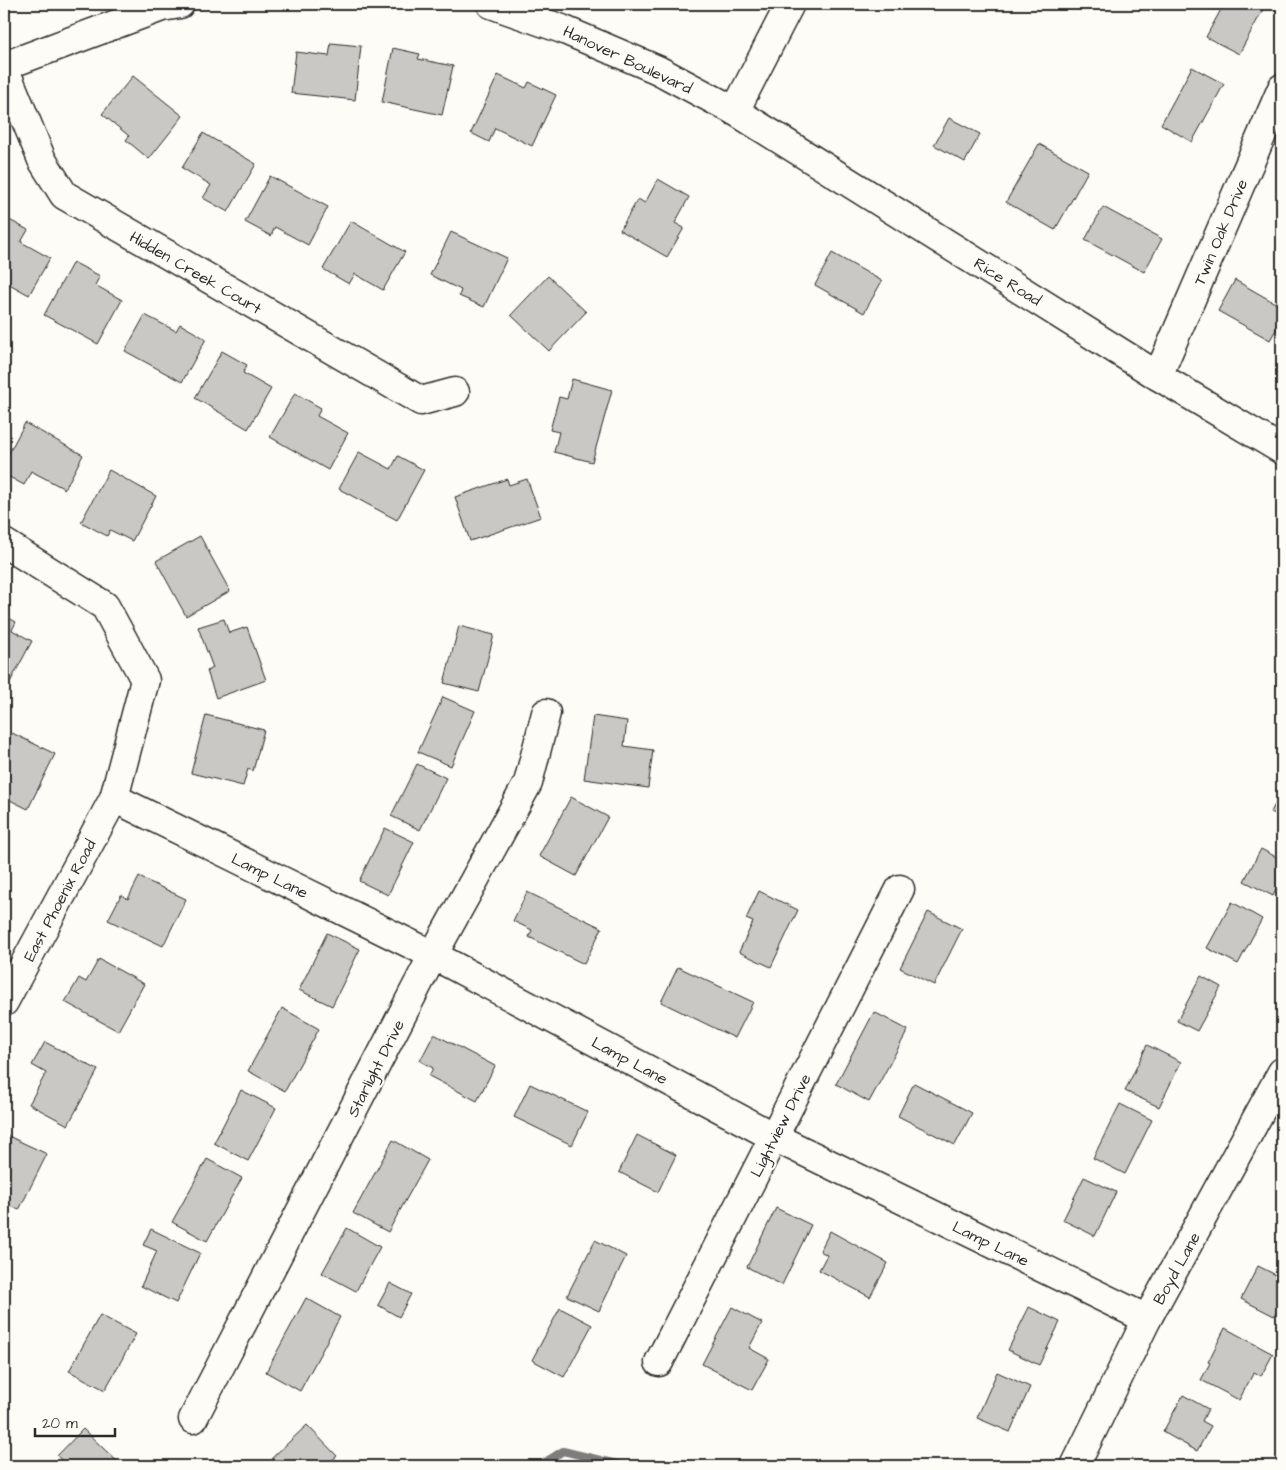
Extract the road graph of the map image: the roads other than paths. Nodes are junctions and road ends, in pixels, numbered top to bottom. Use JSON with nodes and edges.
{"nodes":[{"id":1,"x":180,"y":4,"type":"edge"},
{"id":2,"x":491,"y":4,"type":"edge"},
{"id":3,"x":790,"y":4,"type":"edge"},
{"id":4,"x":4,"y":66,"type":"edge"},
{"id":5,"x":1282,"y":88,"type":"edge"},
{"id":6,"x":735,"y":111,"type":"junction"},
{"id":7,"x":1158,"y":376,"type":"junction"},
{"id":8,"x":455,"y":392,"type":"dead end"},
{"id":9,"x":1282,"y":450,"type":"edge"},
{"id":10,"x":4,"y":544,"type":"edge"},
{"id":11,"x":546,"y":713,"type":"dead end"},
{"id":12,"x":114,"y":798,"type":"junction"},
{"id":13,"x":900,"y":889,"type":"dead end"},
{"id":14,"x":433,"y":955,"type":"junction"},
{"id":15,"x":4,"y":1002,"type":"edge"},
{"id":16,"x":1282,"y":1072,"type":"edge"},
{"id":17,"x":774,"y":1137,"type":"junction"},
{"id":18,"x":1148,"y":1319,"type":"junction"},
{"id":19,"x":659,"y":1362,"type":"dead end"},
{"id":20,"x":193,"y":1419,"type":"dead end"},
{"id":21,"x":1075,"y":1466,"type":"edge"}],
"edges":[{"from":1,"to":4,"type":"street"},
{"from":2,"to":6,"type":"street","name":"Hanover Boulevard"},
{"from":3,"to":6,"type":"street"},
{"from":4,"to":8,"type":"street","name":"Hidden Creek Court"},
{"from":5,"to":7,"type":"street","name":"Twin Oak Drive"},
{"from":6,"to":7,"type":"street","name":"Rice Road"},
{"from":7,"to":9,"type":"street","name":"Rice Road"},
{"from":10,"to":12,"type":"street","name":"East Phoenix Road"},
{"from":11,"to":14,"type":"street","name":"Starlight Drive"},
{"from":12,"to":14,"type":"street","name":"Lamp Lane"},
{"from":12,"to":15,"type":"street","name":"East Phoenix Road"},
{"from":13,"to":17,"type":"street","name":"Lightview Drive"},
{"from":14,"to":17,"type":"street","name":"Lamp Lane"},
{"from":14,"to":20,"type":"street","name":"Starlight Drive"},
{"from":16,"to":18,"type":"street","name":"Boyd Lane"},
{"from":17,"to":18,"type":"street","name":"Lamp Lane"},
{"from":17,"to":19,"type":"street","name":"Lightview Drive"},
{"from":18,"to":21,"type":"street","name":"Boyd Lane"}]}
